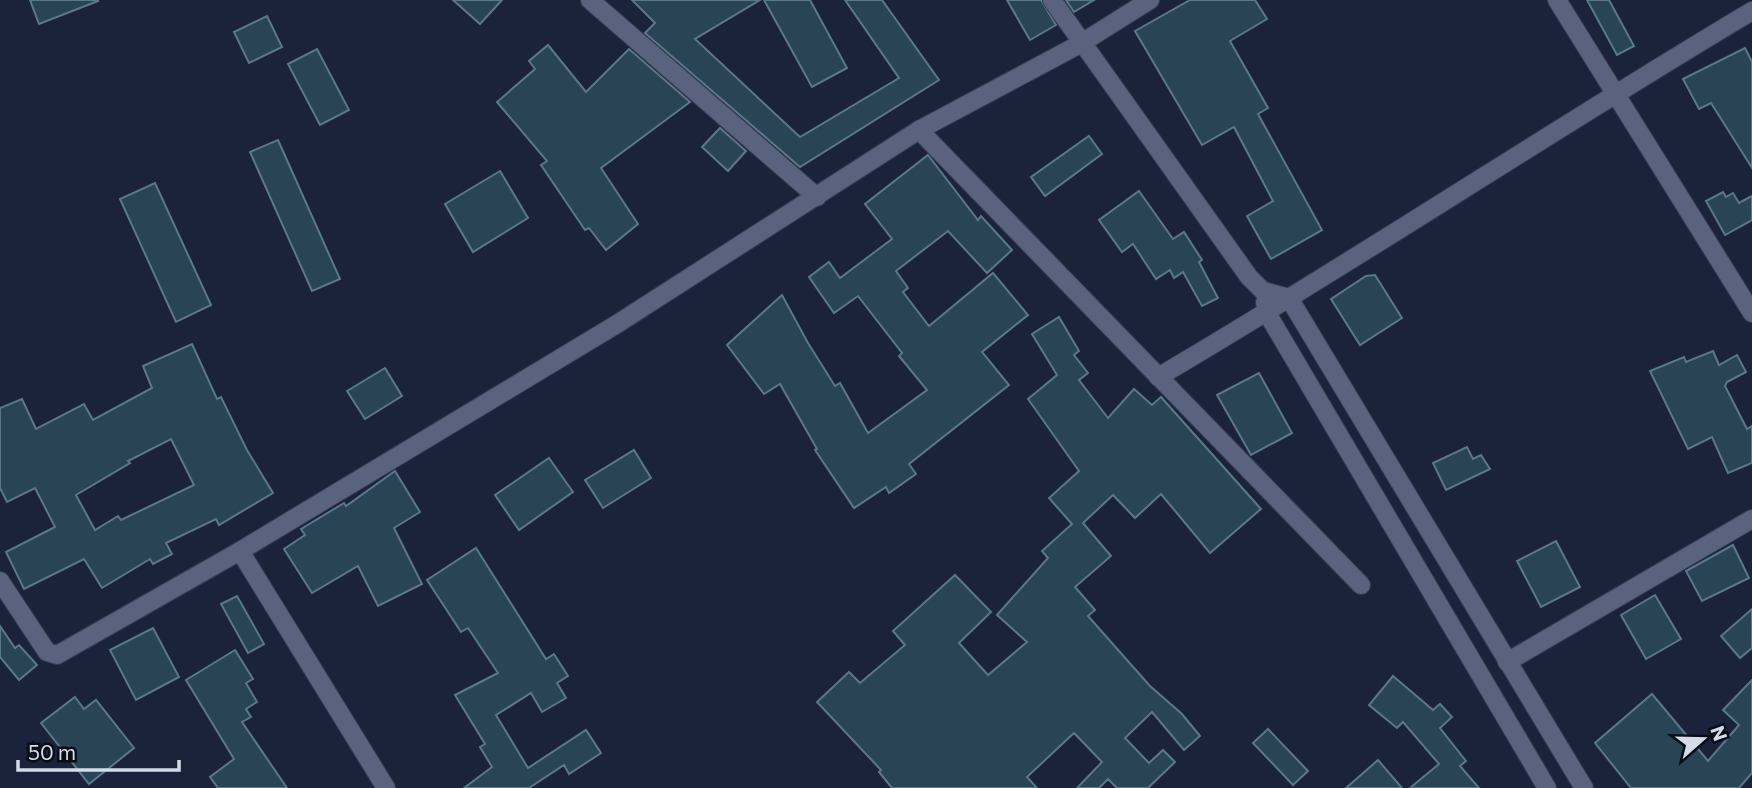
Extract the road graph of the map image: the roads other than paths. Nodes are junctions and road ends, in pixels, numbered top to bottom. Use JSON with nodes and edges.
{"nodes":[{"id":1,"x":590,"y":0,"type":"edge"},
{"id":2,"x":1052,"y":0,"type":"edge"},
{"id":3,"x":1150,"y":0,"type":"edge"},
{"id":4,"x":1557,"y":0,"type":"edge"},
{"id":5,"x":1752,"y":11,"type":"edge"},
{"id":6,"x":1080,"y":44,"type":"junction"},
{"id":7,"x":1615,"y":93,"type":"junction"},
{"id":8,"x":919,"y":130,"type":"junction"},
{"id":9,"x":817,"y":197,"type":"junction"},
{"id":10,"x":1263,"y":292,"type":"junction"},
{"id":11,"x":1289,"y":298,"type":"junction"},
{"id":12,"x":1266,"y":313,"type":"junction"},
{"id":13,"x":1752,"y":313,"type":"edge"},
{"id":14,"x":1158,"y":377,"type":"junction"},
{"id":15,"x":1752,"y":519,"type":"edge"},
{"id":16,"x":240,"y":551,"type":"junction"},
{"id":17,"x":0,"y":581,"type":"edge"},
{"id":18,"x":1360,"y":585,"type":"dead end"},
{"id":19,"x":1507,"y":662,"type":"junction"},
{"id":20,"x":386,"y":788,"type":"edge"},
{"id":21,"x":1547,"y":788,"type":"edge"},
{"id":22,"x":1584,"y":788,"type":"edge"}],
"edges":[{"from":1,"to":9,"type":"street"},
{"from":2,"to":6,"type":"street"},
{"from":3,"to":6,"type":"street"},
{"from":4,"to":7,"type":"street"},
{"from":5,"to":7,"type":"street"},
{"from":6,"to":8,"type":"street"},
{"from":6,"to":10,"type":"street"},
{"from":7,"to":11,"type":"street"},
{"from":7,"to":13,"type":"street"},
{"from":8,"to":9,"type":"street"},
{"from":8,"to":14,"type":"street"},
{"from":9,"to":16,"type":"street"},
{"from":10,"to":11,"type":"street"},
{"from":10,"to":12,"type":"street"},
{"from":11,"to":12,"type":"street"},
{"from":11,"to":19,"type":"street"},
{"from":12,"to":14,"type":"street"},
{"from":12,"to":21,"type":"street"},
{"from":14,"to":18,"type":"street"},
{"from":15,"to":19,"type":"street"},
{"from":16,"to":17,"type":"street"},
{"from":16,"to":20,"type":"street"},
{"from":19,"to":22,"type":"street"}]}
